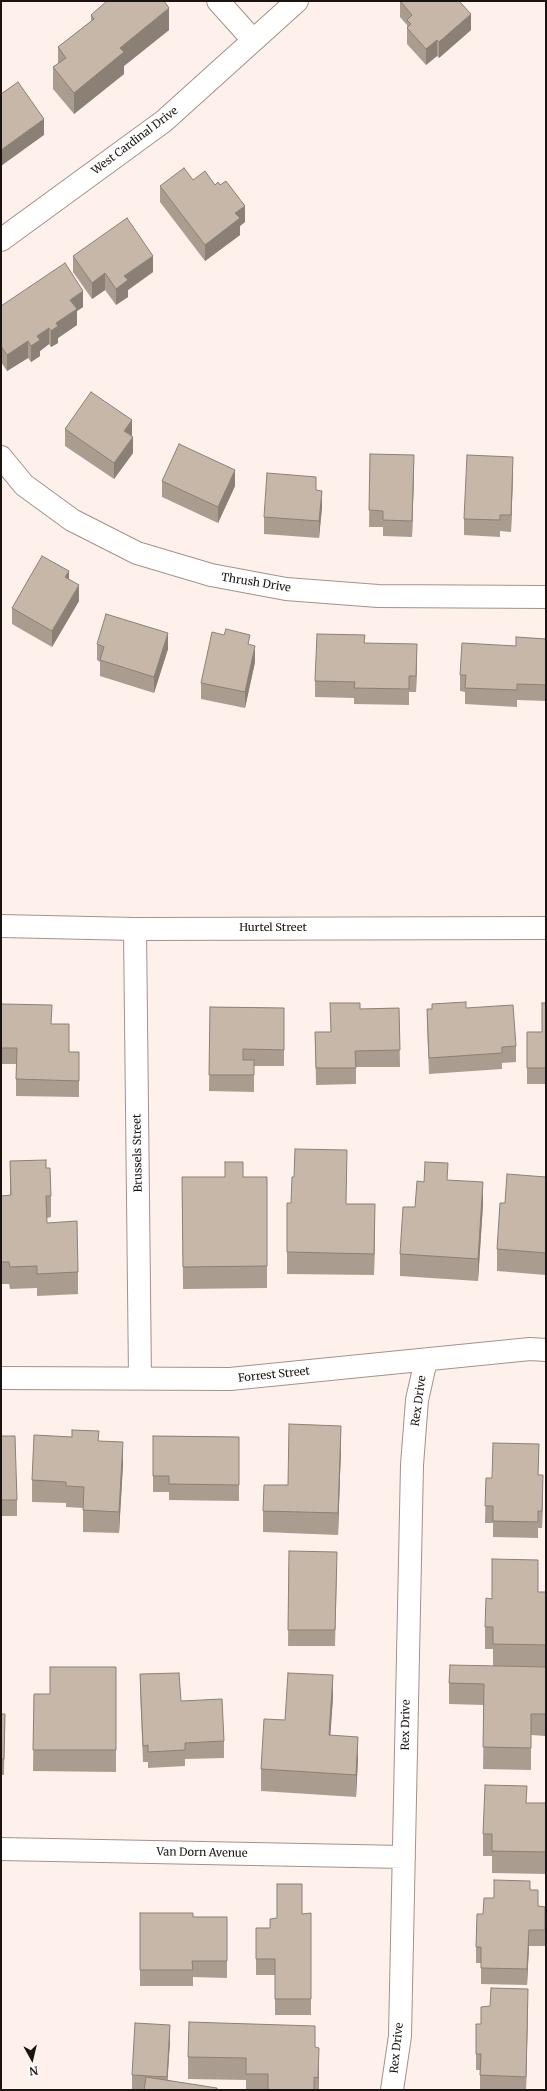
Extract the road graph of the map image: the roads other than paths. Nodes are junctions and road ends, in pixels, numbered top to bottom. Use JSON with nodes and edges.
{"nodes":[{"id":1,"x":218,"y":1,"type":"edge"},
{"id":2,"x":297,"y":1,"type":"edge"},
{"id":3,"x":253,"y":40,"type":"junction"},
{"id":4,"x":1,"y":240,"type":"edge"},
{"id":5,"x":1,"y":458,"type":"edge"},
{"id":6,"x":546,"y":597,"type":"edge"},
{"id":7,"x":1,"y":926,"type":"edge"},
{"id":8,"x":546,"y":928,"type":"edge"},
{"id":9,"x":135,"y":929,"type":"junction"},
{"id":10,"x":546,"y":1350,"type":"edge"},
{"id":11,"x":426,"y":1360,"type":"junction"},
{"id":12,"x":1,"y":1378,"type":"edge"},
{"id":13,"x":140,"y":1378,"type":"junction"},
{"id":14,"x":1,"y":1849,"type":"edge"},
{"id":15,"x":404,"y":1857,"type":"junction"},
{"id":16,"x":392,"y":2090,"type":"edge"}],
"edges":[{"from":1,"to":3,"type":"street"},
{"from":2,"to":3,"type":"street","name":"West Cardinal Drive"},
{"from":3,"to":4,"type":"street","name":"West Cardinal Drive"},
{"from":5,"to":6,"type":"street","name":"Thrush Drive"},
{"from":7,"to":9,"type":"street","name":"Hurtel Street"},
{"from":8,"to":9,"type":"street","name":"Hurtel Street"},
{"from":9,"to":13,"type":"street","name":"Brussels Street"},
{"from":10,"to":11,"type":"street","name":"Forrest Street"},
{"from":11,"to":13,"type":"street","name":"Forrest Street"},
{"from":11,"to":15,"type":"street","name":"Rex Drive"},
{"from":12,"to":13,"type":"street","name":"Forrest Street"},
{"from":14,"to":15,"type":"street","name":"Van Dorn Avenue"},
{"from":15,"to":16,"type":"street","name":"Rex Drive"}]}
